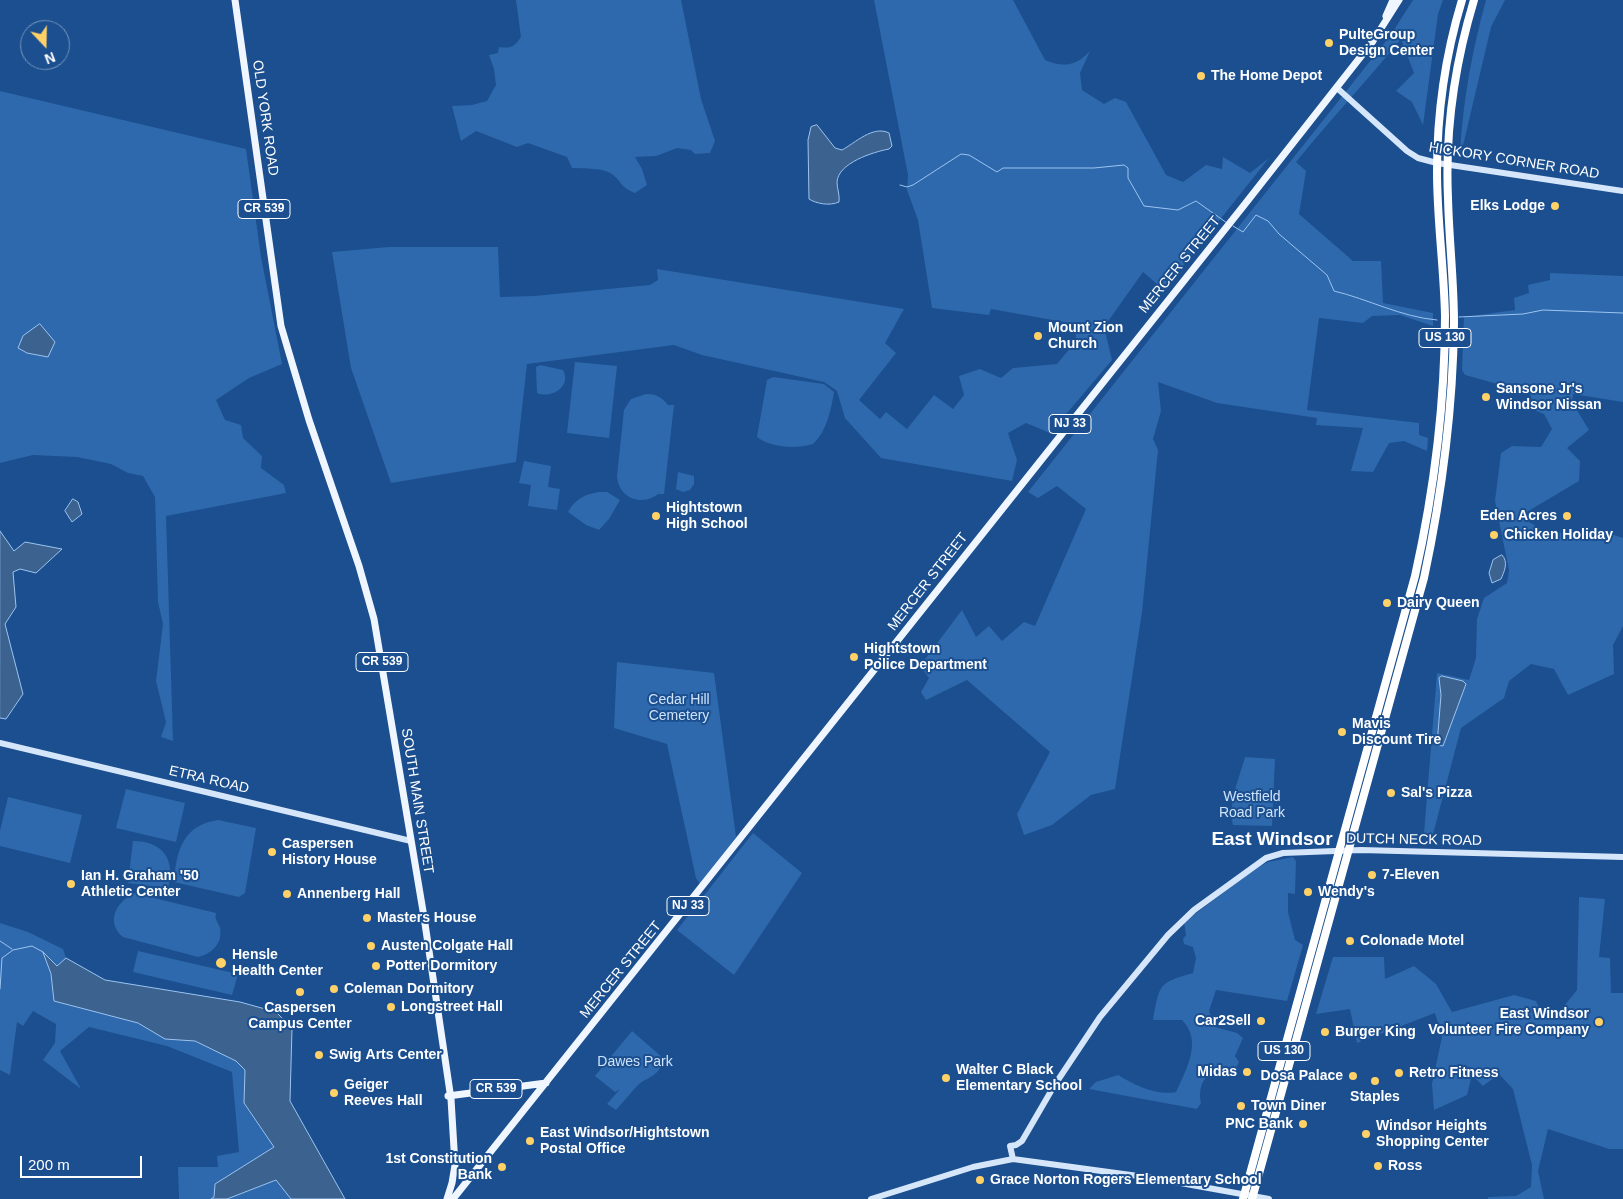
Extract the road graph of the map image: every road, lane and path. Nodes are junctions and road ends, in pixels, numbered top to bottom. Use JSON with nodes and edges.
{"nodes":[{"id":1,"x":235,"y":0,"type":"edge"},
{"id":2,"x":1393,"y":0,"type":"edge"},
{"id":3,"x":1399,"y":0,"type":"edge"},
{"id":4,"x":1462,"y":0,"type":"edge"},
{"id":5,"x":1474,"y":0,"type":"edge"},
{"id":6,"x":1382,"y":26,"type":"junction"},
{"id":7,"x":1336,"y":88,"type":"junction"},
{"id":8,"x":1437,"y":163,"type":"junction"},
{"id":9,"x":1448,"y":165,"type":"junction"},
{"id":10,"x":1623,"y":191,"type":"edge"},
{"id":11,"x":308,"y":415,"type":"joint"},
{"id":12,"x":0,"y":743,"type":"edge"},
{"id":13,"x":411,"y":841,"type":"junction"},
{"id":14,"x":1339,"y":851,"type":"junction"},
{"id":15,"x":1348,"y":851,"type":"junction"},
{"id":16,"x":1623,"y":857,"type":"edge"},
{"id":17,"x":1292,"y":1024,"type":"junction"},
{"id":18,"x":1298,"y":1035,"type":"junction"},
{"id":19,"x":1278,"y":1072,"type":"junction"},
{"id":20,"x":546,"y":1083,"type":"junction"},
{"id":21,"x":1284,"y":1083,"type":"junction"},
{"id":22,"x":448,"y":1095,"type":"junction"},
{"id":23,"x":1022,"y":1141,"type":"junction"},
{"id":24,"x":1013,"y":1159,"type":"junction"},
{"id":25,"x":448,"y":1195,"type":"edge"},
{"id":26,"x":1243,"y":1197,"type":"edge"},
{"id":27,"x":1252,"y":1197,"type":"edge"},
{"id":28,"x":453,"y":1199,"type":"edge"},
{"id":29,"x":871,"y":1199,"type":"edge"},
{"id":30,"x":1269,"y":1199,"type":"edge"}],
"edges":[{"from":1,"to":11,"type":"main road","name":"OLD YORK ROAD","number":"CR 539"},
{"from":2,"to":6,"type":"main road","name":"MERCER STREET","number":"NJ 33"},
{"from":3,"to":6,"type":"main road","name":"MERCER STREET","number":"NJ 33"},
{"from":4,"to":8,"type":"highway","number":"US 130"},
{"from":5,"to":9,"type":"highway","number":"US 130"},
{"from":6,"to":7,"type":"main road","name":"MERCER STREET","number":"NJ 33"},
{"from":7,"to":8,"type":"street","name":"HICKORY CORNER ROAD"},
{"from":7,"to":20,"type":"main road","name":"MERCER STREET","number":"NJ 33"},
{"from":8,"to":9,"type":"street","name":"HICKORY CORNER ROAD"},
{"from":8,"to":14,"type":"highway","number":"US 130"},
{"from":9,"to":10,"type":"street","name":"HICKORY CORNER ROAD"},
{"from":9,"to":15,"type":"highway","number":"US 130"},
{"from":11,"to":13,"type":"main road","name":"SOUTH MAIN STREET","number":"CR 539"},
{"from":12,"to":13,"type":"street","name":"ETRA ROAD"},
{"from":13,"to":22,"type":"main road","name":"SOUTH MAIN STREET","number":"CR 539"},
{"from":14,"to":15,"type":"street","name":"DUTCH NECK ROAD"},
{"from":14,"to":17,"type":"highway","number":"US 130"},
{"from":14,"to":23,"type":"street","name":"DUTCH NECK ROAD"},
{"from":15,"to":16,"type":"street","name":"DUTCH NECK ROAD"},
{"from":15,"to":18,"type":"highway","number":"US 130"},
{"from":17,"to":18,"type":"highway"},
{"from":17,"to":19,"type":"highway","number":"US 130"},
{"from":18,"to":21,"type":"highway","number":"US 130"},
{"from":19,"to":21,"type":"highway"},
{"from":19,"to":26,"type":"highway","number":"US 130"},
{"from":20,"to":22,"type":"main road","number":"CR 539"},
{"from":20,"to":28,"type":"main road","name":"MERCER STREET","number":"NJ 33"},
{"from":21,"to":27,"type":"highway","number":"US 130"},
{"from":22,"to":25,"type":"main road","name":"SOUTH MAIN STREET","number":"CR 539"},
{"from":23,"to":24,"type":"street","name":"DUTCH NECK ROAD"},
{"from":23,"to":24,"type":"street"},
{"from":24,"to":26,"type":"street"},
{"from":24,"to":29,"type":"street"},
{"from":26,"to":27,"type":"street"},
{"from":27,"to":30,"type":"street"}]}
